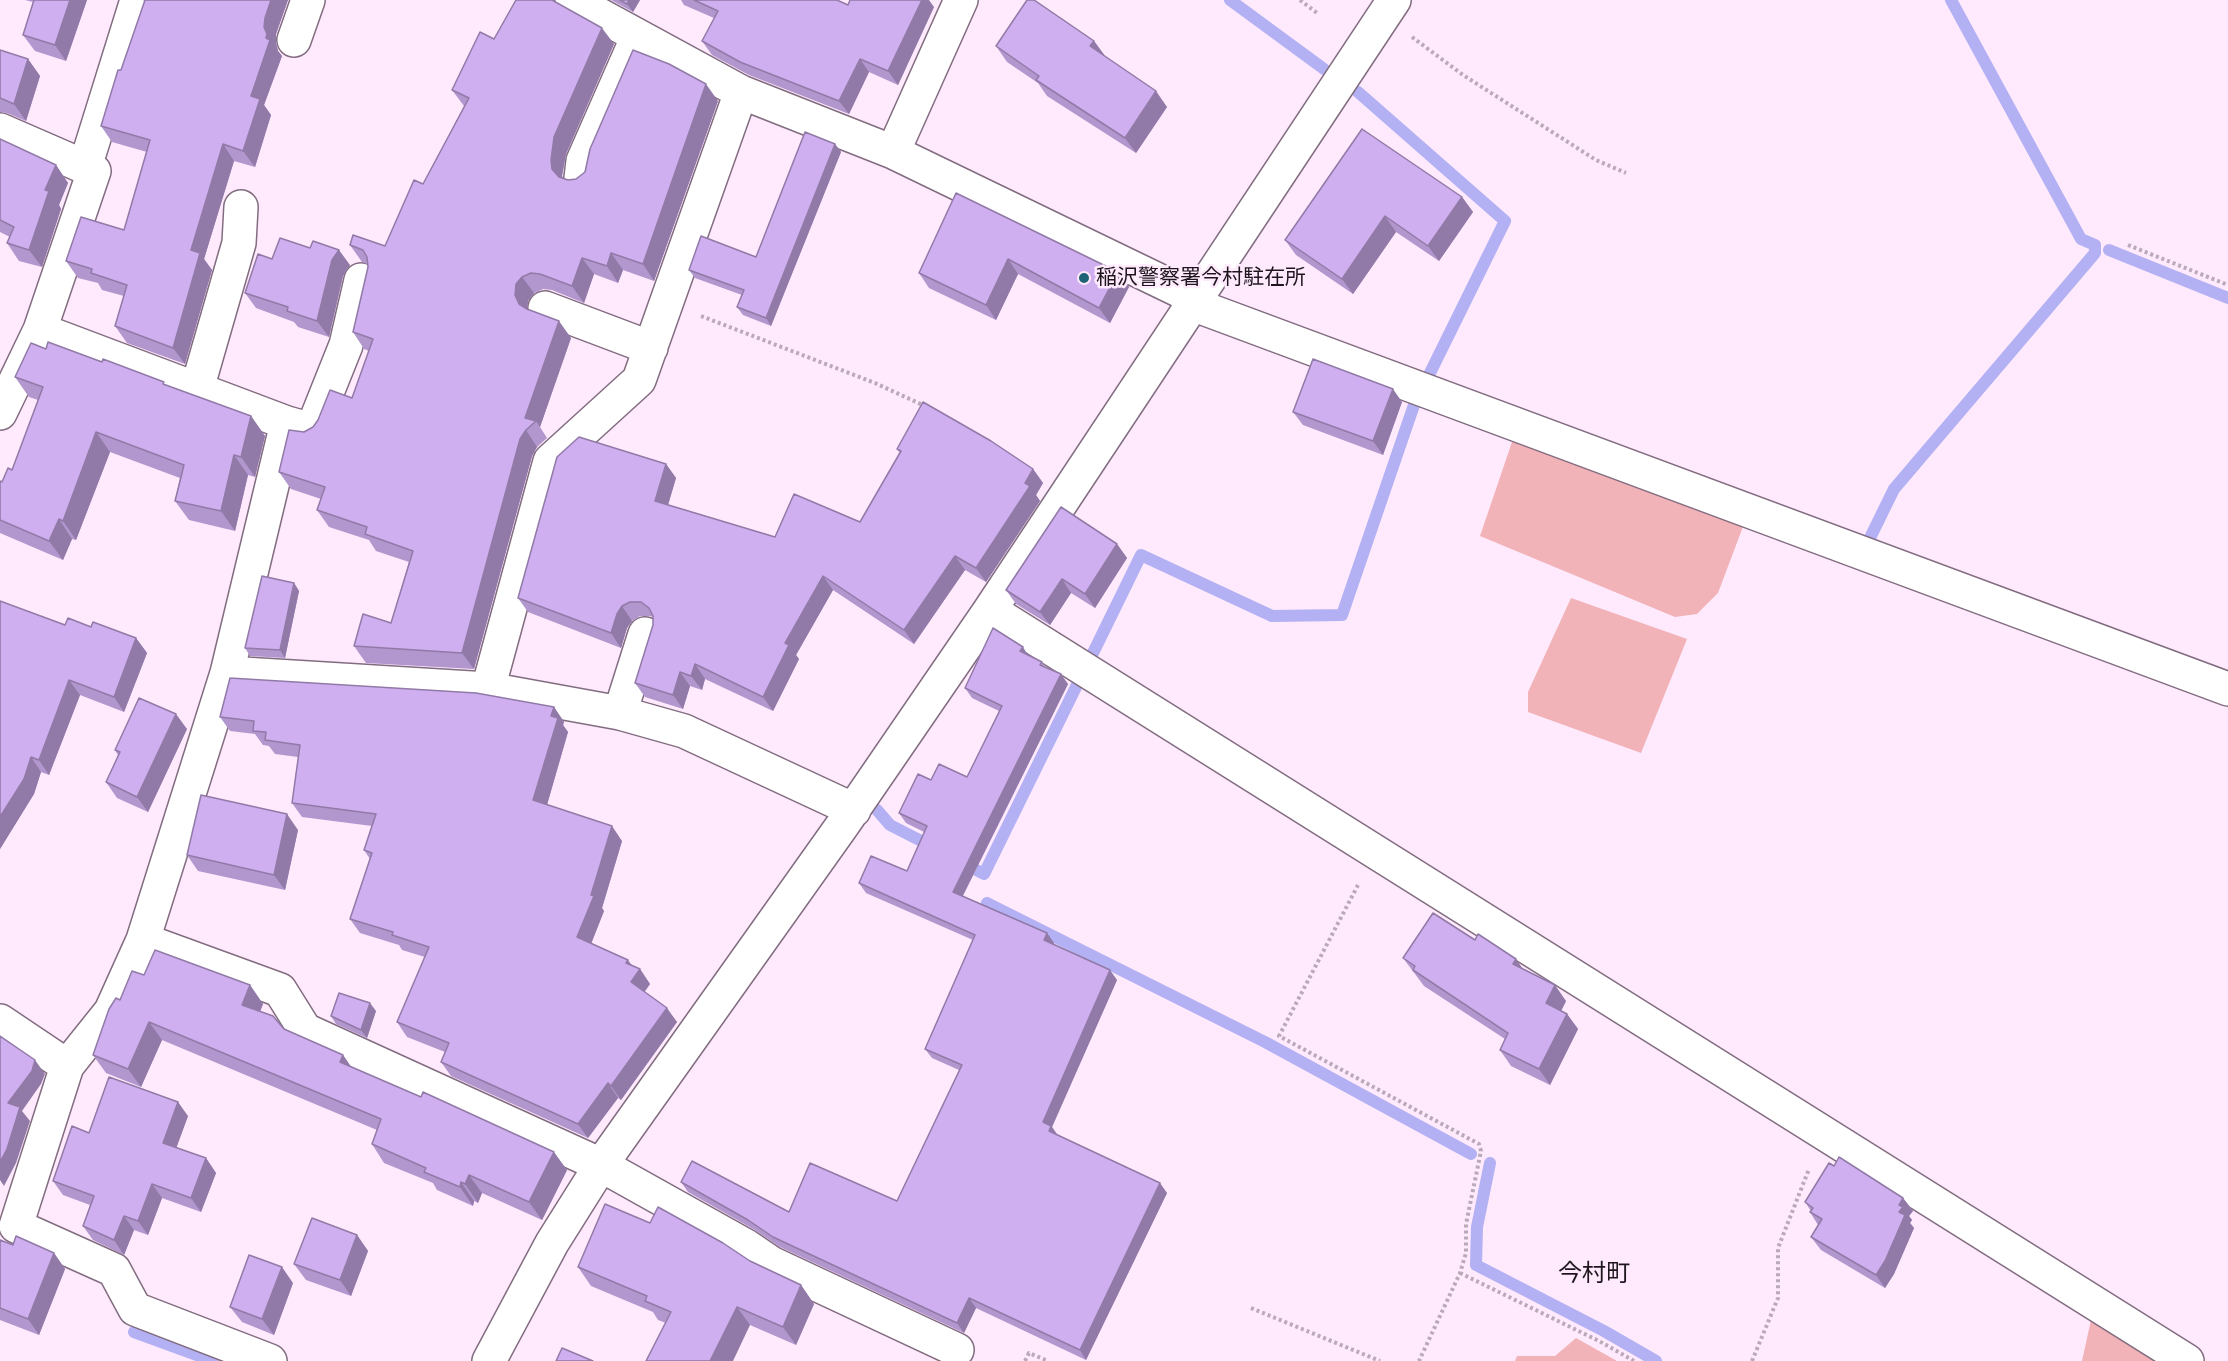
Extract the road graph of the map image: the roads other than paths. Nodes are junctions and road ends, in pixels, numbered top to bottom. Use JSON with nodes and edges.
{"nodes":[{"id":1,"x":137,"y":0,"type":"edge"},
{"id":2,"x":308,"y":0,"type":"edge"},
{"id":3,"x":572,"y":0,"type":"edge"},
{"id":4,"x":961,"y":0,"type":"edge"},
{"id":5,"x":1389,"y":8,"type":"edge"},
{"id":6,"x":638,"y":36,"type":"junction"},
{"id":7,"x":294,"y":40,"type":"dead end"},
{"id":8,"x":741,"y":92,"type":"junction"},
{"id":9,"x":0,"y":130,"type":"edge"},
{"id":10,"x":893,"y":152,"type":"junction"},
{"id":11,"x":85,"y":167,"type":"junction"},
{"id":12,"x":581,"y":178,"type":"edge"},
{"id":13,"x":241,"y":207,"type":"dead end"},
{"id":14,"x":361,"y":280,"type":"dead end"},
{"id":15,"x":1193,"y":301,"type":"junction"},
{"id":16,"x":545,"y":309,"type":"dead end"},
{"id":17,"x":40,"y":330,"type":"junction"},
{"id":18,"x":651,"y":348,"type":"junction"},
{"id":19,"x":198,"y":389,"type":"junction"},
{"id":20,"x":0,"y":413,"type":"edge"},
{"id":21,"x":287,"y":423,"type":"junction"},
{"id":22,"x":990,"y":610,"type":"junction"},
{"id":23,"x":645,"y":634,"type":"dead end"},
{"id":24,"x":227,"y":673,"type":"junction"},
{"id":25,"x":488,"y":689,"type":"junction"},
{"id":26,"x":2228,"y":689,"type":"edge"},
{"id":27,"x":620,"y":713,"type":"junction"},
{"id":28,"x":854,"y":810,"type":"junction"},
{"id":29,"x":143,"y":940,"type":"junction"},
{"id":30,"x":0,"y":1021,"type":"edge"},
{"id":31,"x":67,"y":1066,"type":"junction"},
{"id":32,"x":601,"y":1165,"type":"junction"},
{"id":33,"x":8,"y":1227,"type":"edge"},
{"id":34,"x":957,"y":1350,"type":"dead end"},
{"id":35,"x":270,"y":1361,"type":"edge"},
{"id":36,"x":489,"y":1361,"type":"edge"},
{"id":37,"x":2187,"y":1361,"type":"edge"}],
"edges":[{"from":1,"to":11,"type":"street"},
{"from":2,"to":7,"type":"street"},
{"from":3,"to":6,"type":"street"},
{"from":4,"to":10,"type":"street"},
{"from":5,"to":15,"type":"street"},
{"from":6,"to":8,"type":"street"},
{"from":6,"to":12,"type":"street"},
{"from":8,"to":10,"type":"street"},
{"from":8,"to":18,"type":"street"},
{"from":9,"to":11,"type":"street"},
{"from":10,"to":15,"type":"street"},
{"from":11,"to":17,"type":"street"},
{"from":13,"to":19,"type":"street"},
{"from":14,"to":21,"type":"street"},
{"from":15,"to":22,"type":"street"},
{"from":15,"to":26,"type":"street"},
{"from":16,"to":18,"type":"street"},
{"from":17,"to":19,"type":"street"},
{"from":17,"to":20,"type":"street"},
{"from":18,"to":25,"type":"street"},
{"from":19,"to":21,"type":"street"},
{"from":21,"to":24,"type":"street"},
{"from":22,"to":28,"type":"street"},
{"from":22,"to":37,"type":"street"},
{"from":23,"to":27,"type":"street"},
{"from":24,"to":25,"type":"street"},
{"from":24,"to":29,"type":"street"},
{"from":25,"to":27,"type":"street"},
{"from":27,"to":28,"type":"street"},
{"from":28,"to":32,"type":"street"},
{"from":29,"to":31,"type":"street"},
{"from":29,"to":32,"type":"street"},
{"from":30,"to":31,"type":"street"},
{"from":31,"to":33,"type":"street"},
{"from":32,"to":34,"type":"street"},
{"from":32,"to":36,"type":"street"},
{"from":33,"to":35,"type":"street"}]}
